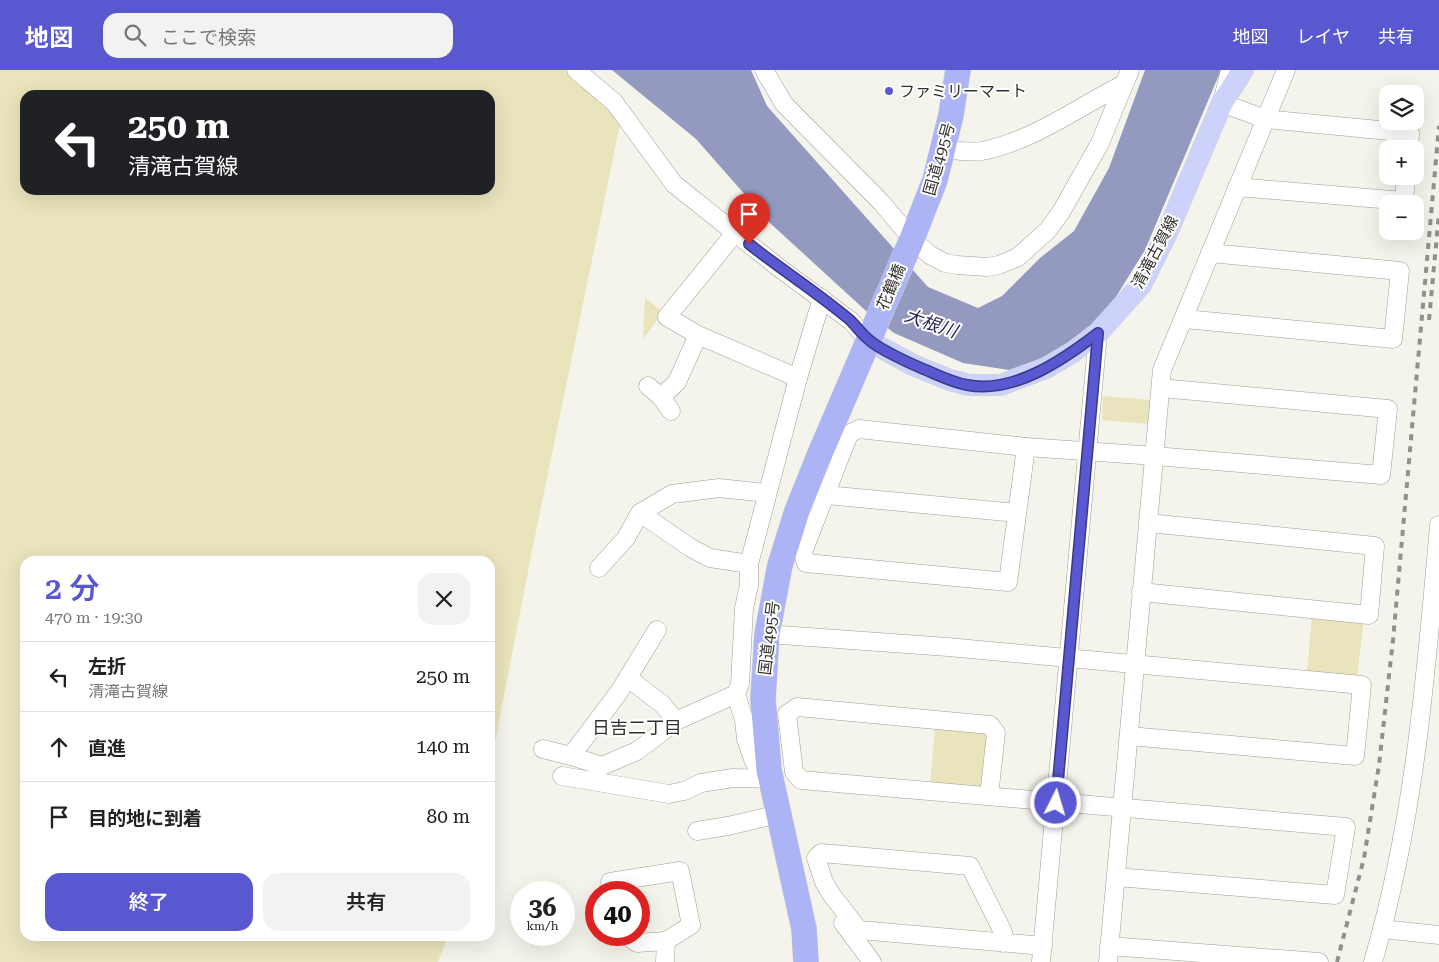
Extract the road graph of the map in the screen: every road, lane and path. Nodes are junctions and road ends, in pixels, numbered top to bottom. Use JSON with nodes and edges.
{"nodes":[{"id":1,"x":576,"y":70,"type":"edge"},
{"id":2,"x":764,"y":70,"type":"edge"},
{"id":3,"x":958,"y":70,"type":"edge"},
{"id":4,"x":1230,"y":70,"type":"edge"},
{"id":5,"x":1244,"y":70,"type":"edge"},
{"id":6,"x":1286,"y":70,"type":"edge"},
{"id":7,"x":1127,"y":77,"type":"edge"},
{"id":8,"x":1222,"y":103,"type":"junction"},
{"id":9,"x":1266,"y":119,"type":"junction"},
{"id":10,"x":1410,"y":140,"type":"edge"},
{"id":11,"x":943,"y":149,"type":"junction"},
{"id":12,"x":1405,"y":185,"type":"edge"},
{"id":13,"x":1237,"y":187,"type":"junction"},
{"id":14,"x":735,"y":233,"type":"junction"},
{"id":15,"x":910,"y":242,"type":"junction"},
{"id":16,"x":1210,"y":253,"type":"junction"},
{"id":17,"x":822,"y":298,"type":"junction"},
{"id":18,"x":1184,"y":319,"type":"junction"},
{"id":19,"x":1098,"y":333,"type":"junction"},
{"id":20,"x":871,"y":334,"type":"junction"},
{"id":21,"x":698,"y":335,"type":"junction"},
{"id":22,"x":798,"y":378,"type":"junction"},
{"id":23,"x":1161,"y":388,"type":"junction"},
{"id":24,"x":660,"y":398,"type":"dead end"},
{"id":25,"x":1026,"y":447,"type":"junction"},
{"id":26,"x":1088,"y":451,"type":"junction"},
{"id":27,"x":1155,"y":456,"type":"junction"},
{"id":28,"x":767,"y":493,"type":"junction"},
{"id":29,"x":826,"y":495,"type":"junction"},
{"id":30,"x":640,"y":513,"type":"junction"},
{"id":31,"x":1017,"y":513,"type":"junction"},
{"id":32,"x":1149,"y":523,"type":"junction"},
{"id":33,"x":1439,"y":526,"type":"edge"},
{"id":34,"x":749,"y":564,"type":"junction"},
{"id":35,"x":599,"y":568,"type":"dead end"},
{"id":36,"x":1436,"y":590,"type":"edge"},
{"id":37,"x":1142,"y":592,"type":"junction"},
{"id":38,"x":744,"y":608,"type":"junction"},
{"id":39,"x":769,"y":623,"type":"junction"},
{"id":40,"x":657,"y":630,"type":"dead end"},
{"id":41,"x":1069,"y":660,"type":"junction"},
{"id":42,"x":1135,"y":665,"type":"junction"},
{"id":43,"x":628,"y":678,"type":"junction"},
{"id":44,"x":736,"y":694,"type":"junction"},
{"id":45,"x":676,"y":721,"type":"junction"},
{"id":46,"x":1129,"y":736,"type":"junction"},
{"id":47,"x":543,"y":749,"type":"dead end"},
{"id":48,"x":571,"y":756,"type":"junction"},
{"id":49,"x":770,"y":774,"type":"junction"},
{"id":50,"x":562,"y":776,"type":"dead end"},
{"id":51,"x":989,"y":796,"type":"junction"},
{"id":52,"x":1056,"y":803,"type":"junction"},
{"id":53,"x":1121,"y":808,"type":"junction"},
{"id":54,"x":779,"y":814,"type":"junction"},
{"id":55,"x":697,"y":831,"type":"dead end"},
{"id":56,"x":1116,"y":876,"type":"junction"},
{"id":57,"x":794,"y":878,"type":"junction"},
{"id":58,"x":636,"y":881,"type":"edge"},
{"id":59,"x":1382,"y":930,"type":"junction"},
{"id":60,"x":1439,"y":935,"type":"edge"},
{"id":61,"x":666,"y":941,"type":"junction"},
{"id":62,"x":650,"y":942,"type":"edge"},
{"id":63,"x":1003,"y":943,"type":"junction"},
{"id":64,"x":1042,"y":954,"type":"edge"},
{"id":65,"x":1109,"y":954,"type":"edge"},
{"id":66,"x":1283,"y":961,"type":"edge"},
{"id":67,"x":665,"y":962,"type":"edge"},
{"id":68,"x":806,"y":962,"type":"edge"},
{"id":69,"x":872,"y":962,"type":"edge"},
{"id":70,"x":1319,"y":962,"type":"edge"},
{"id":71,"x":1373,"y":962,"type":"edge"}],
"edges":[{"from":1,"to":14,"type":"street"},
{"from":2,"to":15,"type":"street"},
{"from":3,"to":11,"type":"highway","name":"国道495号"},
{"from":4,"to":8,"type":"street"},
{"from":5,"to":8,"type":"main road","name":"清滝古賀線"},
{"from":6,"to":9,"type":"street"},
{"from":7,"to":11,"type":"street"},
{"from":7,"to":15,"type":"street"},
{"from":8,"to":9,"type":"street"},
{"from":8,"to":19,"type":"main road","name":"清滝古賀線"},
{"from":9,"to":10,"type":"street"},
{"from":9,"to":13,"type":"street"},
{"from":11,"to":15,"type":"highway","name":"国道495号"},
{"from":12,"to":13,"type":"street"},
{"from":13,"to":16,"type":"street"},
{"from":14,"to":17,"type":"street"},
{"from":14,"to":21,"type":"street"},
{"from":15,"to":20,"type":"highway","name":"花鶴橋"},
{"from":16,"to":18,"type":"street"},
{"from":16,"to":18,"type":"street"},
{"from":17,"to":20,"type":"street"},
{"from":17,"to":22,"type":"street"},
{"from":18,"to":23,"type":"street"},
{"from":19,"to":20,"type":"main road","name":"清滝古賀線"},
{"from":19,"to":26,"type":"street"},
{"from":20,"to":39,"type":"highway","name":"国道495号"},
{"from":21,"to":22,"type":"street"},
{"from":21,"to":24,"type":"street"},
{"from":22,"to":28,"type":"street"},
{"from":23,"to":27,"type":"street"},
{"from":23,"to":27,"type":"street"},
{"from":25,"to":26,"type":"street"},
{"from":25,"to":29,"type":"street"},
{"from":25,"to":31,"type":"street"},
{"from":26,"to":27,"type":"street"},
{"from":26,"to":41,"type":"street"},
{"from":27,"to":32,"type":"street"},
{"from":28,"to":30,"type":"street"},
{"from":28,"to":34,"type":"street"},
{"from":29,"to":31,"type":"street"},
{"from":29,"to":31,"type":"street"},
{"from":30,"to":34,"type":"street"},
{"from":30,"to":35,"type":"street"},
{"from":32,"to":37,"type":"street"},
{"from":32,"to":37,"type":"street"},
{"from":33,"to":36,"type":"street"},
{"from":34,"to":38,"type":"street"},
{"from":36,"to":59,"type":"street"},
{"from":37,"to":42,"type":"street"},
{"from":38,"to":39,"type":"street"},
{"from":38,"to":44,"type":"street"},
{"from":39,"to":41,"type":"street"},
{"from":39,"to":49,"type":"highway","name":"国道495号"},
{"from":40,"to":43,"type":"street"},
{"from":41,"to":42,"type":"street"},
{"from":41,"to":52,"type":"street"},
{"from":42,"to":46,"type":"street"},
{"from":42,"to":46,"type":"street"},
{"from":43,"to":45,"type":"street"},
{"from":43,"to":48,"type":"street"},
{"from":44,"to":45,"type":"street"},
{"from":44,"to":49,"type":"street"},
{"from":45,"to":48,"type":"street"},
{"from":46,"to":53,"type":"street"},
{"from":47,"to":48,"type":"street"},
{"from":49,"to":50,"type":"street"},
{"from":49,"to":54,"type":"highway","name":"国道495号"},
{"from":51,"to":51,"type":"street"},
{"from":51,"to":52,"type":"street"},
{"from":52,"to":53,"type":"street"},
{"from":52,"to":64,"type":"street"},
{"from":53,"to":56,"type":"street"},
{"from":53,"to":56,"type":"street"},
{"from":54,"to":55,"type":"street"},
{"from":54,"to":57,"type":"highway","name":"国道495号"},
{"from":56,"to":65,"type":"street"},
{"from":57,"to":68,"type":"highway","name":"国道495号"},
{"from":57,"to":69,"type":"street"},
{"from":58,"to":61,"type":"street"},
{"from":59,"to":60,"type":"street"},
{"from":59,"to":71,"type":"street"},
{"from":61,"to":62,"type":"street"},
{"from":61,"to":67,"type":"street"},
{"from":63,"to":63,"type":"street"},
{"from":63,"to":64,"type":"street"},
{"from":65,"to":66,"type":"street"},
{"from":66,"to":70,"type":"street"}]}
